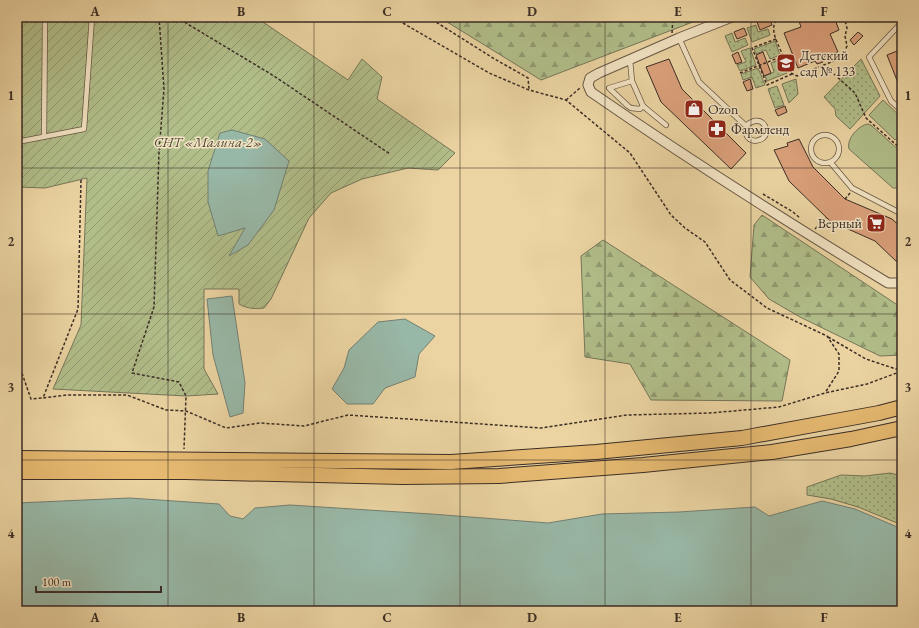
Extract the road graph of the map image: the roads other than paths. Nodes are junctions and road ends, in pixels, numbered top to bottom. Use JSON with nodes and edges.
{"nodes":[{"id":1,"x":45,"y":17,"type":"edge"},
{"id":2,"x":92,"y":17,"type":"edge"},
{"id":3,"x":732,"y":17,"type":"edge"},
{"id":4,"x":902,"y":22,"type":"edge"},
{"id":5,"x":675,"y":39,"type":"junction"},
{"id":6,"x":630,"y":58,"type":"junction"},
{"id":7,"x":632,"y":81,"type":"junction"},
{"id":8,"x":643,"y":106,"type":"junction"},
{"id":9,"x":902,"y":111,"type":"edge"},
{"id":10,"x":666,"y":125,"type":"dead end"},
{"id":11,"x":746,"y":126,"type":"junction"},
{"id":12,"x":44,"y":137,"type":"junction"},
{"id":13,"x":17,"y":142,"type":"edge"},
{"id":14,"x":831,"y":162,"type":"junction"},
{"id":15,"x":902,"y":214,"type":"edge"},
{"id":16,"x":902,"y":283,"type":"edge"},
{"id":17,"x":902,"y":408,"type":"edge"},
{"id":18,"x":902,"y":428,"type":"edge"},
{"id":19,"x":17,"y":458,"type":"edge"},
{"id":20,"x":17,"y":472,"type":"edge"}],
"edges":[{"from":1,"to":12,"type":"lane"},
{"from":2,"to":12,"type":"lane"},
{"from":3,"to":5,"type":"street"},
{"from":4,"to":9,"type":"lane"},
{"from":5,"to":6,"type":"street"},
{"from":5,"to":11,"type":"lane"},
{"from":6,"to":7,"type":"lane"},
{"from":6,"to":16,"type":"street"},
{"from":7,"to":8,"type":"lane"},
{"from":7,"to":8,"type":"lane"},
{"from":8,"to":10,"type":"lane"},
{"from":11,"to":11,"type":"lane"},
{"from":12,"to":13,"type":"lane"},
{"from":14,"to":14,"type":"lane"},
{"from":14,"to":15,"type":"lane"},
{"from":17,"to":19,"type":"main road"},
{"from":18,"to":20,"type":"main road"}]}
